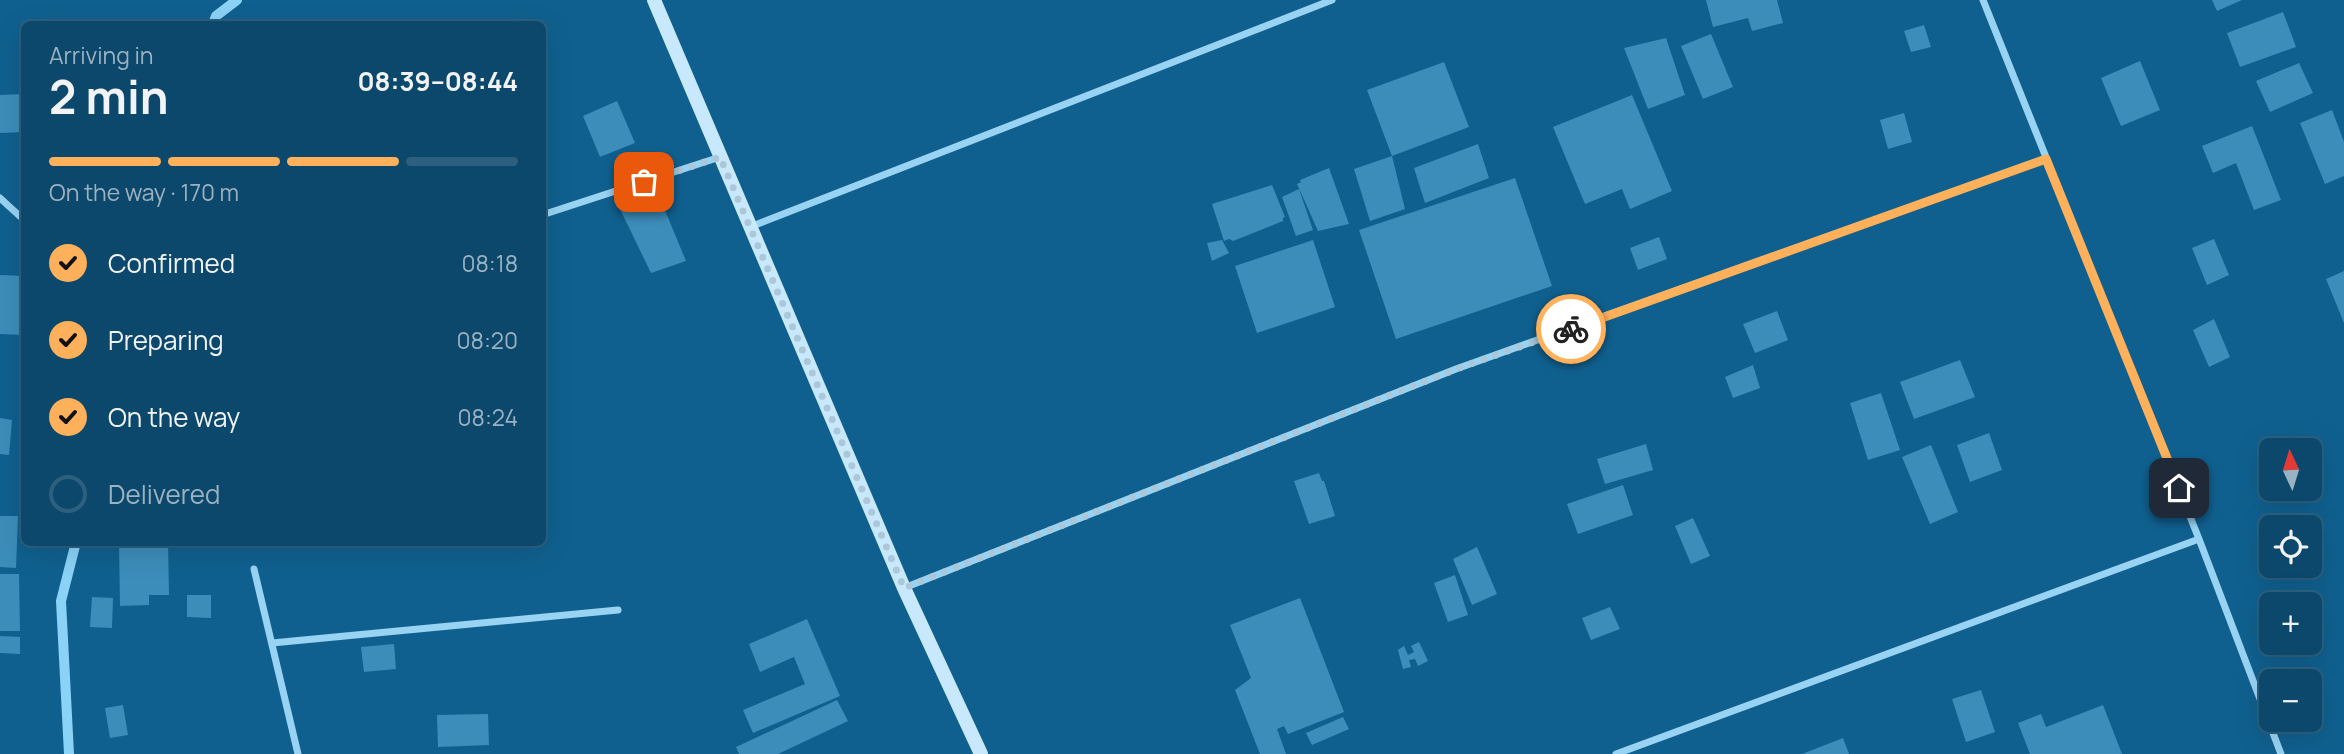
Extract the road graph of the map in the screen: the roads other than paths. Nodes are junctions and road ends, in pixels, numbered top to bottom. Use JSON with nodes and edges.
{"nodes":[{"id":1,"x":654,"y":0,"type":"edge"},
{"id":2,"x":1332,"y":0,"type":"edge"},
{"id":3,"x":1983,"y":0,"type":"edge"},
{"id":4,"x":720,"y":157,"type":"junction"},
{"id":5,"x":2046,"y":159,"type":"junction"},
{"id":6,"x":0,"y":198,"type":"edge"},
{"id":7,"x":546,"y":214,"type":"edge"},
{"id":8,"x":21,"y":217,"type":"edge"},
{"id":9,"x":750,"y":227,"type":"junction"},
{"id":10,"x":2199,"y":539,"type":"junction"},
{"id":11,"x":254,"y":569,"type":"dead end"},
{"id":12,"x":904,"y":588,"type":"junction"},
{"id":13,"x":618,"y":610,"type":"dead end"},
{"id":14,"x":272,"y":643,"type":"junction"},
{"id":15,"x":298,"y":754,"type":"edge"},
{"id":16,"x":981,"y":754,"type":"edge"},
{"id":17,"x":1616,"y":754,"type":"edge"},
{"id":18,"x":2281,"y":754,"type":"edge"}],
"edges":[{"from":1,"to":4,"type":"street"},
{"from":2,"to":9,"type":"street"},
{"from":3,"to":5,"type":"street"},
{"from":4,"to":7,"type":"street"},
{"from":4,"to":9,"type":"street"},
{"from":5,"to":10,"type":"street"},
{"from":5,"to":12,"type":"street"},
{"from":6,"to":8,"type":"street"},
{"from":9,"to":12,"type":"street"},
{"from":10,"to":17,"type":"street"},
{"from":10,"to":18,"type":"street"},
{"from":11,"to":14,"type":"street"},
{"from":12,"to":16,"type":"street"},
{"from":13,"to":14,"type":"street"},
{"from":14,"to":15,"type":"street"}]}
